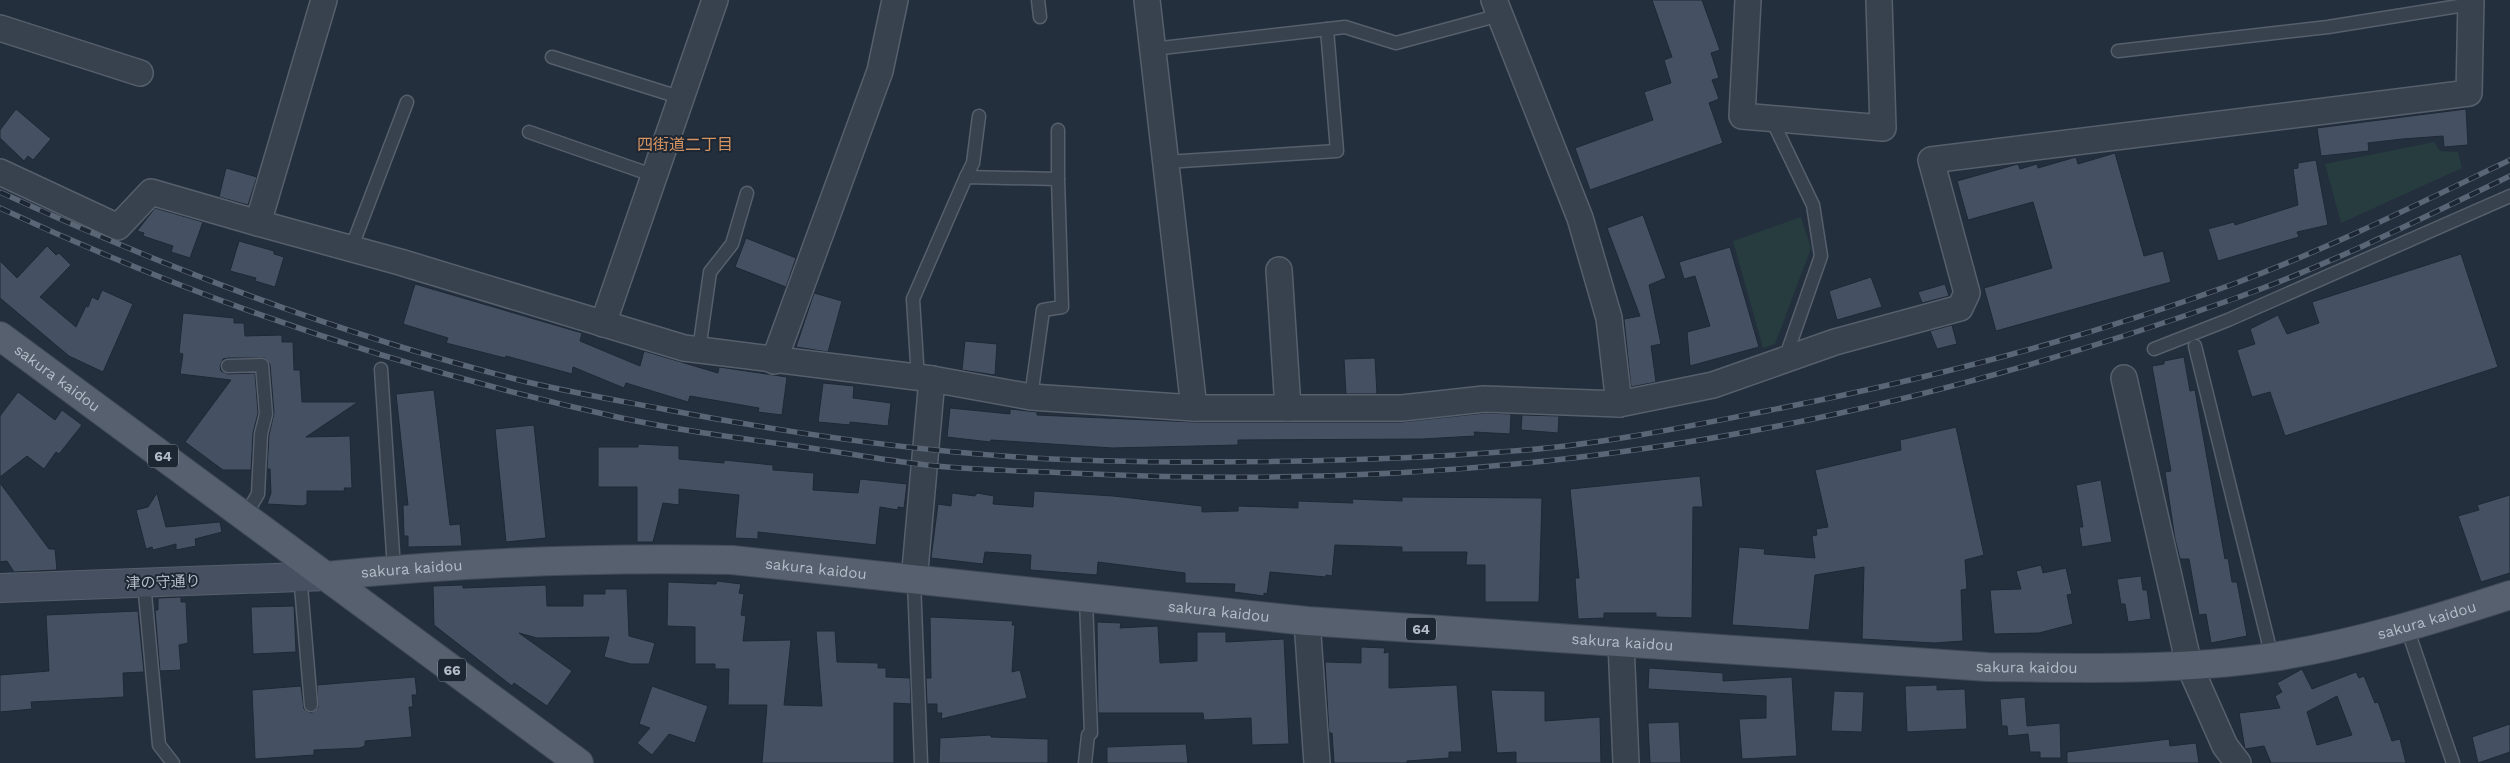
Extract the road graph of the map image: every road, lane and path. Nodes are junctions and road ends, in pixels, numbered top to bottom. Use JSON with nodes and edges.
{"nodes":[{"id":1,"x":324,"y":0,"type":"edge"},
{"id":2,"x":715,"y":0,"type":"edge"},
{"id":3,"x":895,"y":0,"type":"edge"},
{"id":4,"x":1038,"y":0,"type":"edge"},
{"id":5,"x":1147,"y":0,"type":"edge"},
{"id":6,"x":1748,"y":0,"type":"edge"},
{"id":7,"x":1879,"y":0,"type":"edge"},
{"id":8,"x":2471,"y":2,"type":"edge"},
{"id":9,"x":1497,"y":7,"type":"edge"},
{"id":10,"x":1040,"y":17,"type":"dead end"},
{"id":11,"x":0,"y":28,"type":"edge"},
{"id":12,"x":1327,"y":30,"type":"junction"},
{"id":13,"x":1153,"y":49,"type":"junction"},
{"id":14,"x":2118,"y":51,"type":"dead end"},
{"id":15,"x":552,"y":57,"type":"dead end"},
{"id":16,"x":140,"y":73,"type":"dead end"},
{"id":17,"x":682,"y":98,"type":"junction"},
{"id":18,"x":406,"y":102,"type":"dead end"},
{"id":19,"x":979,"y":116,"type":"dead end"},
{"id":20,"x":1771,"y":118,"type":"junction"},
{"id":21,"x":1058,"y":130,"type":"dead end"},
{"id":22,"x":529,"y":132,"type":"dead end"},
{"id":23,"x":1166,"y":162,"type":"junction"},
{"id":24,"x":0,"y":172,"type":"edge"},
{"id":25,"x":655,"y":176,"type":"junction"},
{"id":26,"x":966,"y":177,"type":"junction"},
{"id":27,"x":1058,"y":179,"type":"junction"},
{"id":28,"x":748,"y":193,"type":"dead end"},
{"id":29,"x":2510,"y":196,"type":"edge"},
{"id":30,"x":258,"y":223,"type":"junction"},
{"id":31,"x":351,"y":249,"type":"junction"},
{"id":32,"x":1279,"y":270,"type":"dead end"},
{"id":33,"x":603,"y":324,"type":"junction"},
{"id":34,"x":0,"y":336,"type":"edge"},
{"id":35,"x":2195,"y":346,"type":"dead end"},
{"id":36,"x":2154,"y":349,"type":"dead end"},
{"id":37,"x":699,"y":350,"type":"junction"},
{"id":38,"x":1785,"y":359,"type":"junction"},
{"id":39,"x":774,"y":361,"type":"junction"},
{"id":40,"x":228,"y":366,"type":"dead end"},
{"id":41,"x":381,"y":369,"type":"dead end"},
{"id":42,"x":2124,"y":378,"type":"dead end"},
{"id":43,"x":926,"y":379,"type":"junction"},
{"id":44,"x":1031,"y":397,"type":"junction"},
{"id":45,"x":1619,"y":404,"type":"junction"},
{"id":46,"x":1194,"y":408,"type":"junction"},
{"id":47,"x":1288,"y":408,"type":"junction"},
{"id":48,"x":245,"y":516,"type":"junction"},
{"id":49,"x":394,"y":569,"type":"junction"},
{"id":50,"x":326,"y":576,"type":"junction"},
{"id":51,"x":297,"y":577,"type":"junction"},
{"id":52,"x":914,"y":581,"type":"junction"},
{"id":53,"x":144,"y":583,"type":"junction"},
{"id":54,"x":0,"y":588,"type":"edge"},
{"id":55,"x":2510,"y":595,"type":"edge"},
{"id":56,"x":1086,"y":599,"type":"junction"},
{"id":57,"x":1307,"y":621,"type":"junction"},
{"id":58,"x":2406,"y":625,"type":"junction"},
{"id":59,"x":1621,"y":642,"type":"junction"},
{"id":60,"x":2272,"y":657,"type":"junction"},
{"id":61,"x":2189,"y":665,"type":"junction"},
{"id":62,"x":311,"y":705,"type":"dead end"},
{"id":63,"x":173,"y":763,"type":"edge"},
{"id":64,"x":579,"y":763,"type":"edge"},
{"id":65,"x":921,"y":763,"type":"edge"},
{"id":66,"x":1085,"y":763,"type":"edge"},
{"id":67,"x":1317,"y":763,"type":"edge"},
{"id":68,"x":1626,"y":763,"type":"edge"},
{"id":69,"x":2238,"y":763,"type":"edge"},
{"id":70,"x":2452,"y":763,"type":"edge"}],
"edges":[{"from":1,"to":30,"type":"street"},
{"from":2,"to":17,"type":"street"},
{"from":3,"to":39,"type":"street"},
{"from":4,"to":10,"type":"lane"},
{"from":5,"to":13,"type":"street"},
{"from":6,"to":20,"type":"street"},
{"from":7,"to":20,"type":"street"},
{"from":8,"to":14,"type":"lane"},
{"from":8,"to":38,"type":"street"},
{"from":9,"to":12,"type":"lane"},
{"from":9,"to":45,"type":"street"},
{"from":11,"to":16,"type":"street"},
{"from":12,"to":13,"type":"lane"},
{"from":12,"to":23,"type":"lane"},
{"from":13,"to":23,"type":"street"},
{"from":15,"to":17,"type":"lane"},
{"from":17,"to":25,"type":"street"},
{"from":18,"to":31,"type":"lane"},
{"from":19,"to":26,"type":"lane"},
{"from":20,"to":38,"type":"lane"},
{"from":21,"to":27,"type":"lane"},
{"from":22,"to":25,"type":"lane"},
{"from":23,"to":46,"type":"street"},
{"from":24,"to":30,"type":"street"},
{"from":25,"to":33,"type":"street"},
{"from":26,"to":27,"type":"lane"},
{"from":26,"to":43,"type":"lane"},
{"from":27,"to":44,"type":"lane"},
{"from":28,"to":37,"type":"lane"},
{"from":29,"to":36,"type":"lane"},
{"from":30,"to":31,"type":"street"},
{"from":31,"to":33,"type":"street"},
{"from":32,"to":47,"type":"street"},
{"from":33,"to":37,"type":"street"},
{"from":34,"to":48,"type":"main road","name":"sakura kaidou","number":"64"},
{"from":35,"to":60,"type":"lane"},
{"from":37,"to":39,"type":"street"},
{"from":38,"to":45,"type":"street"},
{"from":39,"to":43,"type":"street"},
{"from":40,"to":48,"type":"lane"},
{"from":41,"to":49,"type":"lane"},
{"from":42,"to":61,"type":"street"},
{"from":43,"to":44,"type":"street"},
{"from":43,"to":52,"type":"street"},
{"from":44,"to":46,"type":"street"},
{"from":45,"to":47,"type":"street"},
{"from":46,"to":47,"type":"street"},
{"from":48,"to":50,"type":"main road","name":"sakura kaidou","number":"64"},
{"from":49,"to":50,"type":"main road","name":"sakura kaidou","number":"64"},
{"from":49,"to":52,"type":"main road","name":"sakura kaidou","number":"64"},
{"from":50,"to":51,"type":"street","name":"津の守通り"},
{"from":50,"to":64,"type":"main road","number":"66"},
{"from":51,"to":53,"type":"street","name":"津の守通り"},
{"from":51,"to":62,"type":"lane"},
{"from":52,"to":56,"type":"main road","name":"sakura kaidou","number":"64"},
{"from":52,"to":65,"type":"lane"},
{"from":53,"to":54,"type":"street","name":"津の守通り"},
{"from":53,"to":63,"type":"lane"},
{"from":55,"to":58,"type":"main road","name":"sakura kaidou","number":"64"},
{"from":56,"to":57,"type":"main road","name":"sakura kaidou","number":"64"},
{"from":56,"to":66,"type":"lane"},
{"from":57,"to":59,"type":"main road","name":"sakura kaidou","number":"64"},
{"from":57,"to":67,"type":"street"},
{"from":58,"to":60,"type":"main road","name":"sakura kaidou","number":"64"},
{"from":58,"to":70,"type":"lane"},
{"from":59,"to":61,"type":"main road","name":"sakura kaidou","number":"64"},
{"from":59,"to":68,"type":"street"},
{"from":60,"to":61,"type":"main road","name":"sakura kaidou","number":"64"},
{"from":61,"to":69,"type":"street"}]}
